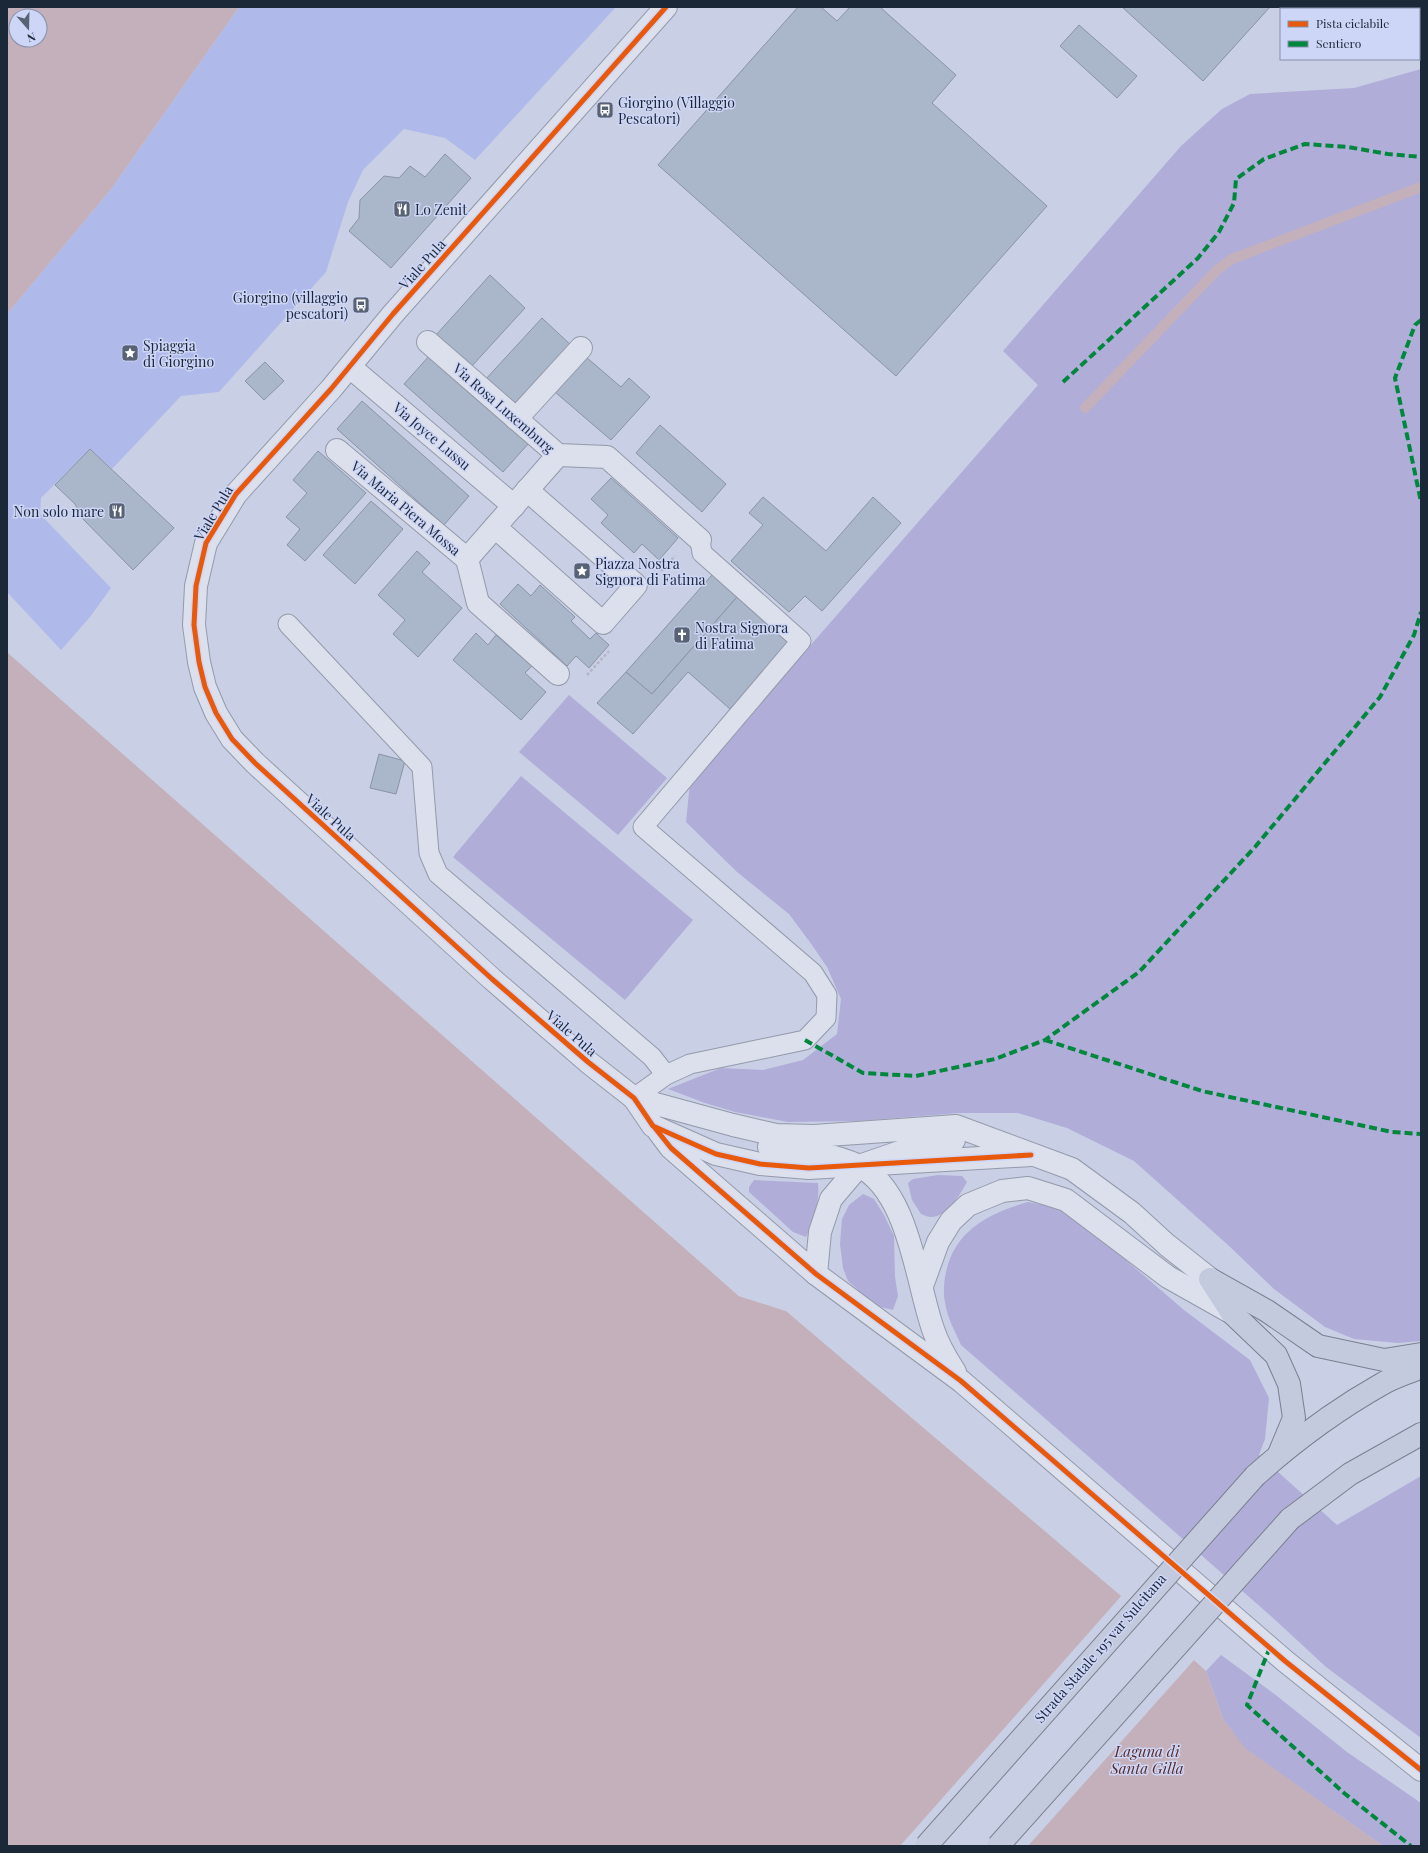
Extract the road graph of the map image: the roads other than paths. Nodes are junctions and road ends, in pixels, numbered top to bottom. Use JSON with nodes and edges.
{"nodes":[{"id":1,"x":666,"y":7,"type":"edge"},
{"id":2,"x":428,"y":342,"type":"dead end"},
{"id":3,"x":581,"y":348,"type":"dead end"},
{"id":4,"x":350,"y":367,"type":"junction"},
{"id":5,"x":516,"y":419,"type":"junction"},
{"id":6,"x":338,"y":450,"type":"dead end"},
{"id":7,"x":558,"y":455,"type":"junction"},
{"id":8,"x":520,"y":498,"type":"junction"},
{"id":9,"x":495,"y":527,"type":"junction"},
{"id":10,"x":697,"y":538,"type":"joint"},
{"id":11,"x":467,"y":559,"type":"junction"},
{"id":12,"x":288,"y":624,"type":"dead end"},
{"id":13,"x":558,"y":674,"type":"road end"},
{"id":14,"x":666,"y":1075,"type":"junction"},
{"id":15,"x":634,"y":1098,"type":"junction"},
{"id":16,"x":710,"y":1119,"type":"junction"},
{"id":17,"x":653,"y":1126,"type":"junction"},
{"id":18,"x":985,"y":1137,"type":"junction"},
{"id":19,"x":1031,"y":1155,"type":"junction"},
{"id":20,"x":859,"y":1166,"type":"junction"},
{"id":21,"x":816,"y":1274,"type":"junction"},
{"id":22,"x":1210,"y":1279,"type":"junction"},
{"id":23,"x":922,"y":1286,"type":"junction"},
{"id":24,"x":1232,"y":1313,"type":"junction"},
{"id":25,"x":1421,"y":1354,"type":"edge"},
{"id":26,"x":1421,"y":1367,"type":"edge"},
{"id":27,"x":961,"y":1381,"type":"junction"},
{"id":28,"x":1421,"y":1434,"type":"edge"},
{"id":29,"x":1280,"y":1454,"type":"junction"},
{"id":30,"x":1421,"y":1770,"type":"edge"},
{"id":31,"x":926,"y":1846,"type":"edge"},
{"id":32,"x":998,"y":1846,"type":"edge"}],
"edges":[{"from":1,"to":4,"type":"street","name":"Viale Pula"},
{"from":2,"to":5,"type":"street","name":"Via Rosa Luxemburg"},
{"from":3,"to":5,"type":"street"},
{"from":4,"to":8,"type":"street","name":"Via Joyce Lussu"},
{"from":4,"to":15,"type":"street","name":"Viale Pula"},
{"from":5,"to":7,"type":"street","name":"Via Rosa Luxemburg"},
{"from":6,"to":11,"type":"street","name":"Via Maria Piera Mossa"},
{"from":7,"to":8,"type":"street"},
{"from":7,"to":10,"type":"street","name":"Via Rosa Luxemburg"},
{"from":8,"to":9,"type":"street"},
{"from":8,"to":9,"type":"street"},
{"from":9,"to":11,"type":"street"},
{"from":10,"to":14,"type":"lane"},
{"from":11,"to":13,"type":"street","name":"Via Maria Piera Mossa"},
{"from":12,"to":14,"type":"lane"},
{"from":14,"to":15,"type":"lane"},
{"from":15,"to":16,"type":"street"},
{"from":15,"to":17,"type":"street"},
{"from":16,"to":18,"type":"street"},
{"from":16,"to":20,"type":"street"},
{"from":17,"to":20,"type":"street"},
{"from":17,"to":21,"type":"street"},
{"from":18,"to":19,"type":"street"},
{"from":18,"to":20,"type":"street"},
{"from":19,"to":20,"type":"street"},
{"from":19,"to":22,"type":"street"},
{"from":20,"to":21,"type":"street"},
{"from":20,"to":23,"type":"street"},
{"from":21,"to":27,"type":"street"},
{"from":22,"to":24,"type":"highway"},
{"from":22,"to":25,"type":"highway"},
{"from":23,"to":24,"type":"street"},
{"from":23,"to":27,"type":"street"},
{"from":24,"to":29,"type":"highway"},
{"from":26,"to":29,"type":"highway","name":"Strada Statale 195 var Sulcitana"},
{"from":27,"to":30,"type":"street"},
{"from":28,"to":32,"type":"highway","bridge":true},
{"from":29,"to":31,"type":"highway","name":"Strada Statale 195 var Sulcitana","bridge":true}]}
